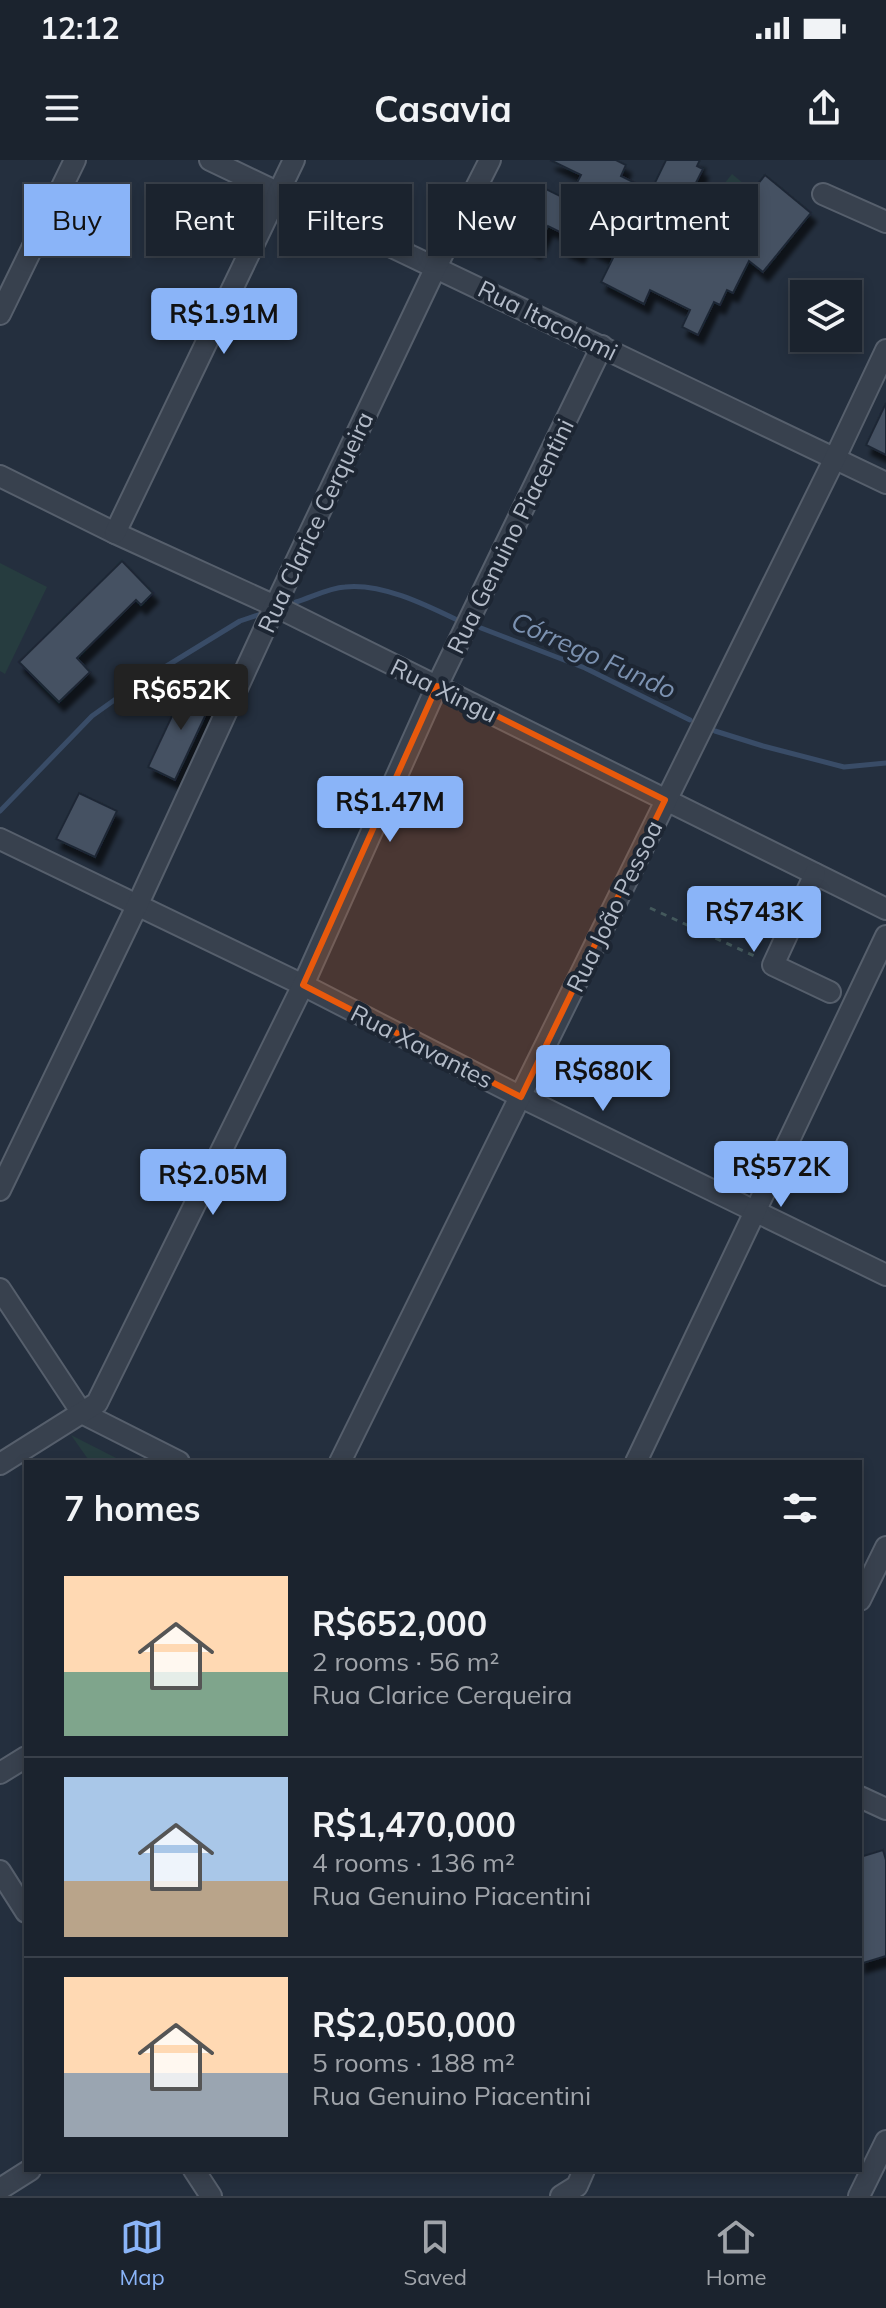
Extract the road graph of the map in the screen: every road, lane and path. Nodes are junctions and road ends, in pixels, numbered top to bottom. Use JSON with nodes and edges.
{"nodes":[{"id":1,"x":75,"y":160,"type":"edge"},
{"id":2,"x":210,"y":160,"type":"edge"},
{"id":3,"x":294,"y":160,"type":"edge"},
{"id":4,"x":490,"y":160,"type":"edge"},
{"id":5,"x":278,"y":192,"type":"junction"},
{"id":6,"x":823,"y":194,"type":"dead end"},
{"id":7,"x":886,"y":222,"type":"edge"},
{"id":8,"x":436,"y":267,"type":"junction"},
{"id":9,"x":0,"y":314,"type":"edge"},
{"id":10,"x":602,"y":346,"type":"junction"},
{"id":11,"x":886,"y":350,"type":"edge"},
{"id":12,"x":835,"y":458,"type":"junction"},
{"id":13,"x":0,"y":476,"type":"edge"},
{"id":14,"x":886,"y":483,"type":"edge"},
{"id":15,"x":115,"y":533,"type":"junction"},
{"id":16,"x":275,"y":606,"type":"junction"},
{"id":17,"x":437,"y":686,"type":"junction"},
{"id":18,"x":665,"y":800,"type":"junction"},
{"id":19,"x":0,"y":839,"type":"edge"},
{"id":20,"x":815,"y":874,"type":"junction"},
{"id":21,"x":137,"y":906,"type":"junction"},
{"id":22,"x":650,"y":908,"type":"dead end"},
{"id":23,"x":886,"y":909,"type":"edge"},
{"id":24,"x":886,"y":936,"type":"edge"},
{"id":25,"x":773,"y":965,"type":"junction"},
{"id":26,"x":303,"y":985,"type":"junction"},
{"id":27,"x":830,"y":992,"type":"dead end"},
{"id":28,"x":521,"y":1097,"type":"junction"},
{"id":29,"x":2,"y":1181,"type":"edge"},
{"id":30,"x":756,"y":1212,"type":"junction"},
{"id":31,"x":886,"y":1275,"type":"edge"},
{"id":32,"x":0,"y":1289,"type":"edge"},
{"id":33,"x":82,"y":1413,"type":"junction"},
{"id":34,"x":175,"y":1460,"type":"edge"},
{"id":35,"x":341,"y":1460,"type":"edge"},
{"id":36,"x":637,"y":1460,"type":"edge"},
{"id":37,"x":0,"y":1464,"type":"edge"},
{"id":38,"x":886,"y":1547,"type":"edge"},
{"id":39,"x":862,"y":1596,"type":"edge"},
{"id":40,"x":24,"y":1758,"type":"edge"},
{"id":41,"x":0,"y":1773,"type":"edge"},
{"id":42,"x":862,"y":1798,"type":"edge"},
{"id":43,"x":886,"y":1809,"type":"edge"},
{"id":44,"x":0,"y":1871,"type":"edge"},
{"id":45,"x":24,"y":1909,"type":"edge"},
{"id":46,"x":886,"y":2141,"type":"edge"},
{"id":47,"x":27,"y":2172,"type":"edge"},
{"id":48,"x":195,"y":2172,"type":"edge"},
{"id":49,"x":0,"y":2189,"type":"edge"},
{"id":50,"x":211,"y":2196,"type":"edge"},
{"id":51,"x":859,"y":2196,"type":"edge"}],
"edges":[{"from":1,"to":9,"type":"street"},
{"from":2,"to":5,"type":"street","name":"Rua Itacolomi"},
{"from":3,"to":5,"type":"street"},
{"from":4,"to":8,"type":"street","name":"Rua Clarice Cerqueira"},
{"from":5,"to":8,"type":"street","name":"Rua Itacolomi"},
{"from":5,"to":15,"type":"street"},
{"from":6,"to":7,"type":"street"},
{"from":8,"to":10,"type":"street","name":"Rua Itacolomi"},
{"from":8,"to":16,"type":"street","name":"Rua Clarice Cerqueira"},
{"from":10,"to":12,"type":"street","name":"Rua Itacolomi"},
{"from":10,"to":17,"type":"street","name":"Rua Genuino Piacentini"},
{"from":11,"to":12,"type":"street","name":"Rua João Pessoa"},
{"from":12,"to":14,"type":"street","name":"Rua Itacolomi"},
{"from":12,"to":18,"type":"street","name":"Rua João Pessoa"},
{"from":13,"to":15,"type":"street","name":"Rua Xingu"},
{"from":15,"to":16,"type":"street","name":"Rua Xingu"},
{"from":16,"to":17,"type":"street","name":"Rua Xingu"},
{"from":16,"to":21,"type":"street","name":"Rua Clarice Cerqueira"},
{"from":17,"to":18,"type":"street","name":"Rua Xingu"},
{"from":17,"to":26,"type":"street","name":"Rua Genuino Piacentini"},
{"from":18,"to":20,"type":"street","name":"Rua Xingu"},
{"from":18,"to":28,"type":"street","name":"Rua João Pessoa"},
{"from":19,"to":21,"type":"street","name":"Rua Xavantes"},
{"from":20,"to":23,"type":"street","name":"Rua Xingu"},
{"from":20,"to":25,"type":"street"},
{"from":21,"to":26,"type":"street","name":"Rua Xavantes"},
{"from":21,"to":29,"type":"street","name":"Rua Clarice Cerqueira"},
{"from":22,"to":25,"type":"path"},
{"from":24,"to":30,"type":"street"},
{"from":25,"to":27,"type":"street"},
{"from":26,"to":28,"type":"street","name":"Rua Xavantes"},
{"from":26,"to":33,"type":"street","name":"Rua Genuino Piacentini"},
{"from":28,"to":30,"type":"street","name":"Rua Xavantes"},
{"from":28,"to":35,"type":"street","name":"Rua João Pessoa"},
{"from":30,"to":31,"type":"street","name":"Rua Xavantes"},
{"from":30,"to":36,"type":"street"},
{"from":32,"to":33,"type":"street"},
{"from":33,"to":34,"type":"street"},
{"from":33,"to":37,"type":"street","name":"Rua Genuino Piacentini"},
{"from":38,"to":39,"type":"street"},
{"from":40,"to":41,"type":"street"},
{"from":42,"to":43,"type":"street"},
{"from":44,"to":45,"type":"street"},
{"from":46,"to":51,"type":"street"},
{"from":47,"to":49,"type":"street"},
{"from":48,"to":50,"type":"street"}]}
